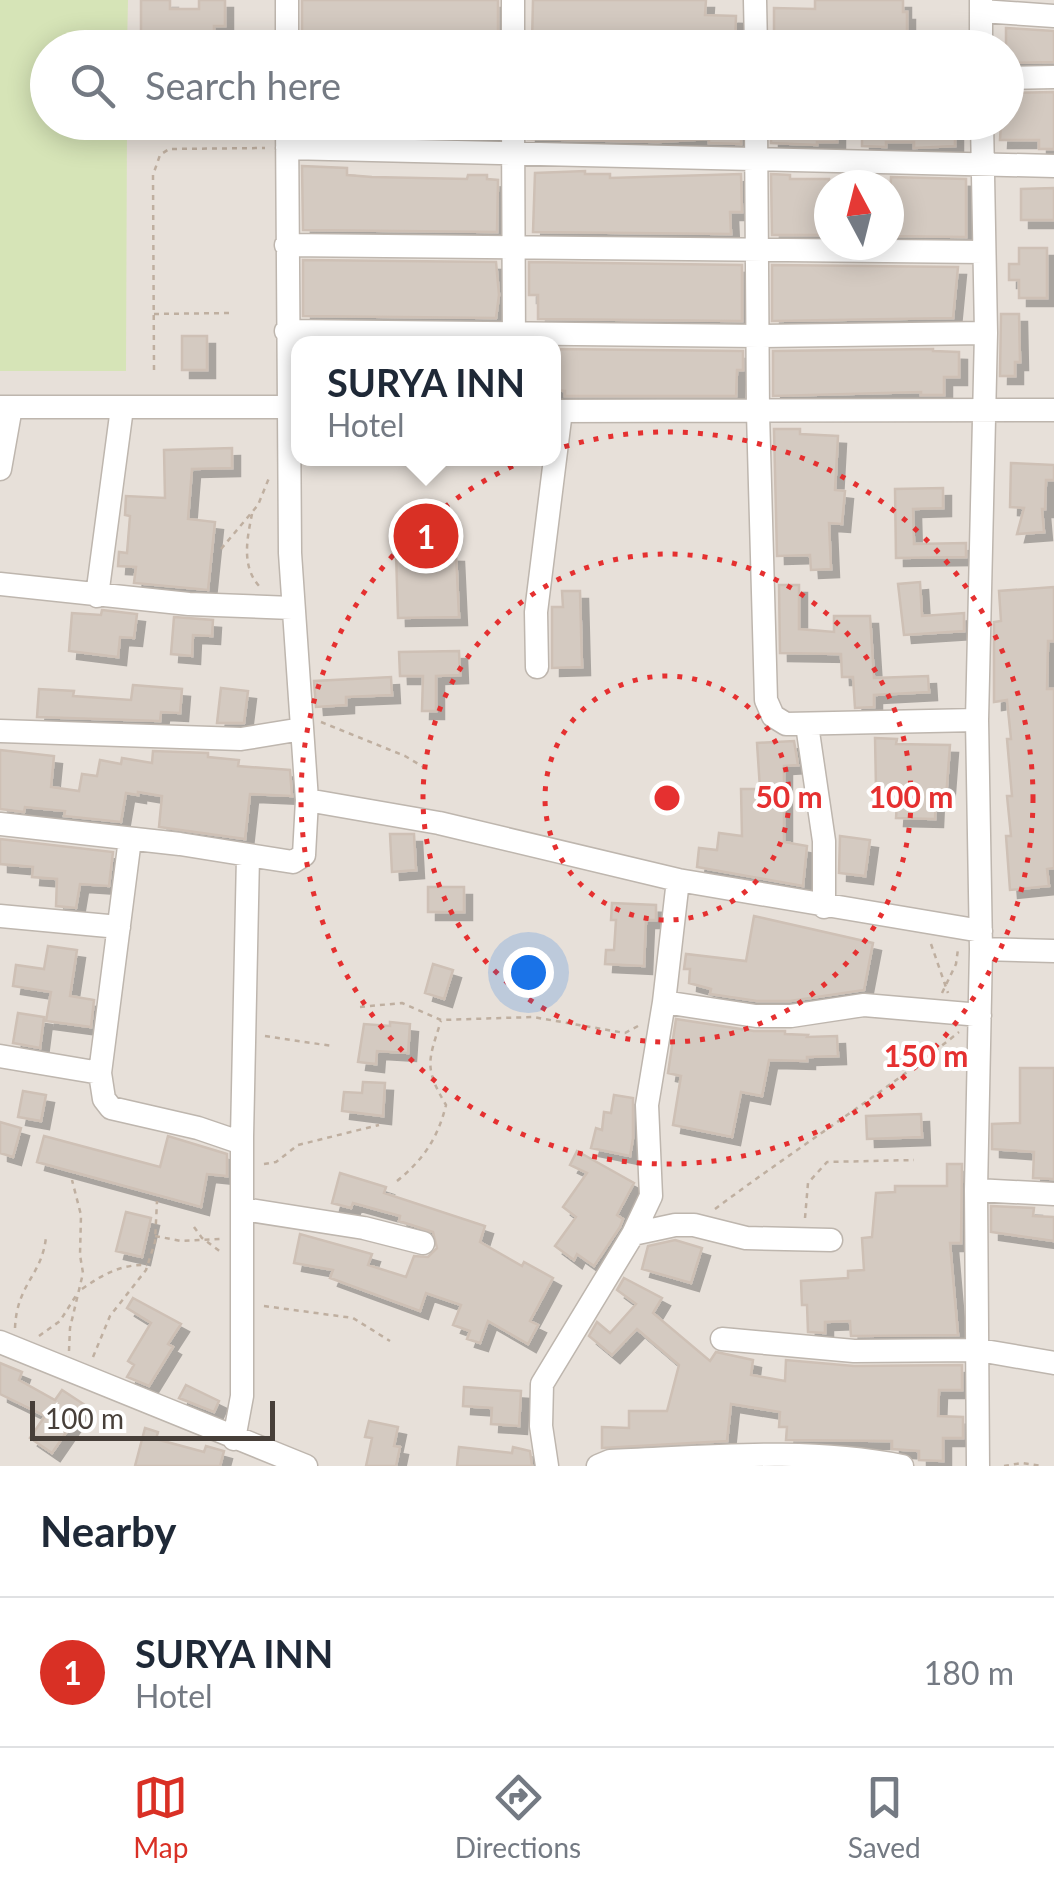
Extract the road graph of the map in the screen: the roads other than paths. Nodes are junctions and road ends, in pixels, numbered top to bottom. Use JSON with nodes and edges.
{"nodes":[{"id":1,"x":287,"y":0,"type":"edge"},
{"id":2,"x":513,"y":0,"type":"edge"},
{"id":3,"x":755,"y":0,"type":"edge"},
{"id":4,"x":981,"y":5,"type":"edge"},
{"id":5,"x":1054,"y":16,"type":"edge"},
{"id":6,"x":287,"y":30,"type":"edge"},
{"id":7,"x":513,"y":30,"type":"edge"},
{"id":8,"x":756,"y":30,"type":"edge"},
{"id":9,"x":1024,"y":78,"type":"edge"},
{"id":10,"x":1054,"y":78,"type":"edge"},
{"id":11,"x":286,"y":140,"type":"edge"},
{"id":12,"x":512,"y":140,"type":"edge"},
{"id":13,"x":756,"y":140,"type":"edge"},
{"id":14,"x":982,"y":140,"type":"edge"},
{"id":15,"x":286,"y":148,"type":"junction"},
{"id":16,"x":512,"y":154,"type":"junction"},
{"id":17,"x":756,"y":160,"type":"junction"},
{"id":18,"x":982,"y":166,"type":"junction"},
{"id":19,"x":1054,"y":166,"type":"edge"},
{"id":20,"x":286,"y":245,"type":"junction"},
{"id":21,"x":515,"y":247,"type":"junction"},
{"id":22,"x":758,"y":251,"type":"junction"},
{"id":23,"x":984,"y":252,"type":"junction"},
{"id":24,"x":286,"y":331,"type":"junction"},
{"id":25,"x":986,"y":333,"type":"junction"},
{"id":26,"x":428,"y":336,"type":"edge"},
{"id":27,"x":514,"y":336,"type":"edge"},
{"id":28,"x":758,"y":336,"type":"junction"},
{"id":29,"x":561,"y":338,"type":"edge"},
{"id":30,"x":291,"y":378,"type":"edge"},
{"id":31,"x":6,"y":407,"type":"edge"},
{"id":32,"x":291,"y":407,"type":"edge"},
{"id":33,"x":122,"y":408,"type":"junction"},
{"id":34,"x":984,"y":410,"type":"junction"},
{"id":35,"x":1054,"y":410,"type":"edge"},
{"id":36,"x":561,"y":411,"type":"edge"},
{"id":37,"x":758,"y":413,"type":"junction"},
{"id":38,"x":292,"y":466,"type":"edge"},
{"id":39,"x":551,"y":466,"type":"edge"},
{"id":40,"x":0,"y":468,"type":"edge"},
{"id":41,"x":0,"y":584,"type":"edge"},
{"id":42,"x":97,"y":596,"type":"junction"},
{"id":43,"x":286,"y":608,"type":"junction"},
{"id":44,"x":537,"y":667,"type":"dead end"},
{"id":45,"x":976,"y":720,"type":"junction"},
{"id":46,"x":301,"y":722,"type":"junction"},
{"id":47,"x":807,"y":725,"type":"junction"},
{"id":48,"x":0,"y":731,"type":"edge"},
{"id":49,"x":306,"y":800,"type":"junction"},
{"id":50,"x":0,"y":824,"type":"edge"},
{"id":51,"x":130,"y":838,"type":"junction"},
{"id":52,"x":248,"y":856,"type":"junction"},
{"id":53,"x":678,"y":880,"type":"junction"},
{"id":54,"x":824,"y":907,"type":"junction"},
{"id":55,"x":0,"y":916,"type":"edge"},
{"id":56,"x":119,"y":927,"type":"junction"},
{"id":57,"x":974,"y":936,"type":"junction"},
{"id":58,"x":1054,"y":951,"type":"edge"},
{"id":59,"x":663,"y":1008,"type":"junction"},
{"id":60,"x":971,"y":1015,"type":"junction"},
{"id":61,"x":0,"y":1056,"type":"edge"},
{"id":62,"x":100,"y":1073,"type":"junction"},
{"id":63,"x":242,"y":1143,"type":"junction"},
{"id":64,"x":976,"y":1190,"type":"junction"},
{"id":65,"x":1054,"y":1194,"type":"edge"},
{"id":66,"x":648,"y":1202,"type":"junction"},
{"id":67,"x":243,"y":1213,"type":"junction"},
{"id":68,"x":684,"y":1225,"type":"junction"},
{"id":69,"x":633,"y":1234,"type":"junction"},
{"id":70,"x":830,"y":1240,"type":"dead end"},
{"id":71,"x":423,"y":1243,"type":"dead end"},
{"id":72,"x":722,"y":1339,"type":"dead end"},
{"id":73,"x":12,"y":1346,"type":"edge"},
{"id":74,"x":979,"y":1350,"type":"junction"},
{"id":75,"x":1054,"y":1362,"type":"edge"},
{"id":76,"x":234,"y":1439,"type":"junction"},
{"id":77,"x":871,"y":1463,"type":"edge"},
{"id":78,"x":306,"y":1466,"type":"edge"},
{"id":79,"x":547,"y":1466,"type":"edge"},
{"id":80,"x":598,"y":1466,"type":"edge"},
{"id":81,"x":902,"y":1466,"type":"edge"},
{"id":82,"x":978,"y":1466,"type":"edge"}],
"edges":[{"from":1,"to":6,"type":"street"},
{"from":2,"to":7,"type":"street"},
{"from":3,"to":8,"type":"street"},
{"from":4,"to":5,"type":"street"},
{"from":9,"to":10,"type":"street"},
{"from":11,"to":15,"type":"street"},
{"from":12,"to":16,"type":"street"},
{"from":13,"to":17,"type":"street"},
{"from":14,"to":18,"type":"street"},
{"from":15,"to":16,"type":"street"},
{"from":15,"to":20,"type":"street"},
{"from":16,"to":17,"type":"street"},
{"from":16,"to":21,"type":"street"},
{"from":17,"to":18,"type":"street"},
{"from":17,"to":22,"type":"street"},
{"from":18,"to":19,"type":"street"},
{"from":18,"to":23,"type":"street"},
{"from":20,"to":21,"type":"street"},
{"from":20,"to":24,"type":"street"},
{"from":21,"to":22,"type":"street"},
{"from":21,"to":27,"type":"street"},
{"from":22,"to":23,"type":"street"},
{"from":22,"to":28,"type":"street"},
{"from":23,"to":25,"type":"street"},
{"from":24,"to":26,"type":"street"},
{"from":24,"to":30,"type":"street"},
{"from":25,"to":28,"type":"street"},
{"from":25,"to":34,"type":"street"},
{"from":28,"to":29,"type":"street"},
{"from":28,"to":37,"type":"street"},
{"from":31,"to":33,"type":"street"},
{"from":31,"to":40,"type":"street"},
{"from":32,"to":33,"type":"street"},
{"from":33,"to":42,"type":"street"},
{"from":34,"to":35,"type":"street"},
{"from":34,"to":37,"type":"street"},
{"from":34,"to":45,"type":"street"},
{"from":36,"to":37,"type":"street"},
{"from":37,"to":47,"type":"street"},
{"from":38,"to":43,"type":"street"},
{"from":39,"to":44,"type":"street"},
{"from":41,"to":42,"type":"street"},
{"from":42,"to":43,"type":"street"},
{"from":43,"to":46,"type":"street"},
{"from":45,"to":47,"type":"street"},
{"from":45,"to":57,"type":"street"},
{"from":46,"to":48,"type":"street"},
{"from":46,"to":49,"type":"street"},
{"from":47,"to":54,"type":"street"},
{"from":49,"to":52,"type":"street"},
{"from":49,"to":53,"type":"street"},
{"from":50,"to":51,"type":"street"},
{"from":51,"to":52,"type":"street"},
{"from":51,"to":56,"type":"street"},
{"from":52,"to":63,"type":"street"},
{"from":53,"to":54,"type":"street"},
{"from":53,"to":59,"type":"street"},
{"from":54,"to":57,"type":"street"},
{"from":55,"to":56,"type":"street"},
{"from":56,"to":62,"type":"street"},
{"from":57,"to":58,"type":"street"},
{"from":57,"to":60,"type":"street"},
{"from":59,"to":60,"type":"street"},
{"from":59,"to":66,"type":"street"},
{"from":60,"to":64,"type":"street"},
{"from":61,"to":62,"type":"street"},
{"from":62,"to":63,"type":"street"},
{"from":63,"to":67,"type":"street"},
{"from":64,"to":65,"type":"street"},
{"from":64,"to":74,"type":"street"},
{"from":66,"to":68,"type":"street"},
{"from":66,"to":69,"type":"street"},
{"from":67,"to":71,"type":"street"},
{"from":67,"to":76,"type":"street"},
{"from":68,"to":69,"type":"street"},
{"from":68,"to":70,"type":"street"},
{"from":69,"to":79,"type":"street"},
{"from":72,"to":74,"type":"street"},
{"from":73,"to":76,"type":"street"},
{"from":74,"to":75,"type":"street"},
{"from":74,"to":82,"type":"street"},
{"from":76,"to":78,"type":"street"},
{"from":77,"to":80,"type":"street"},
{"from":77,"to":81,"type":"street"}]}
